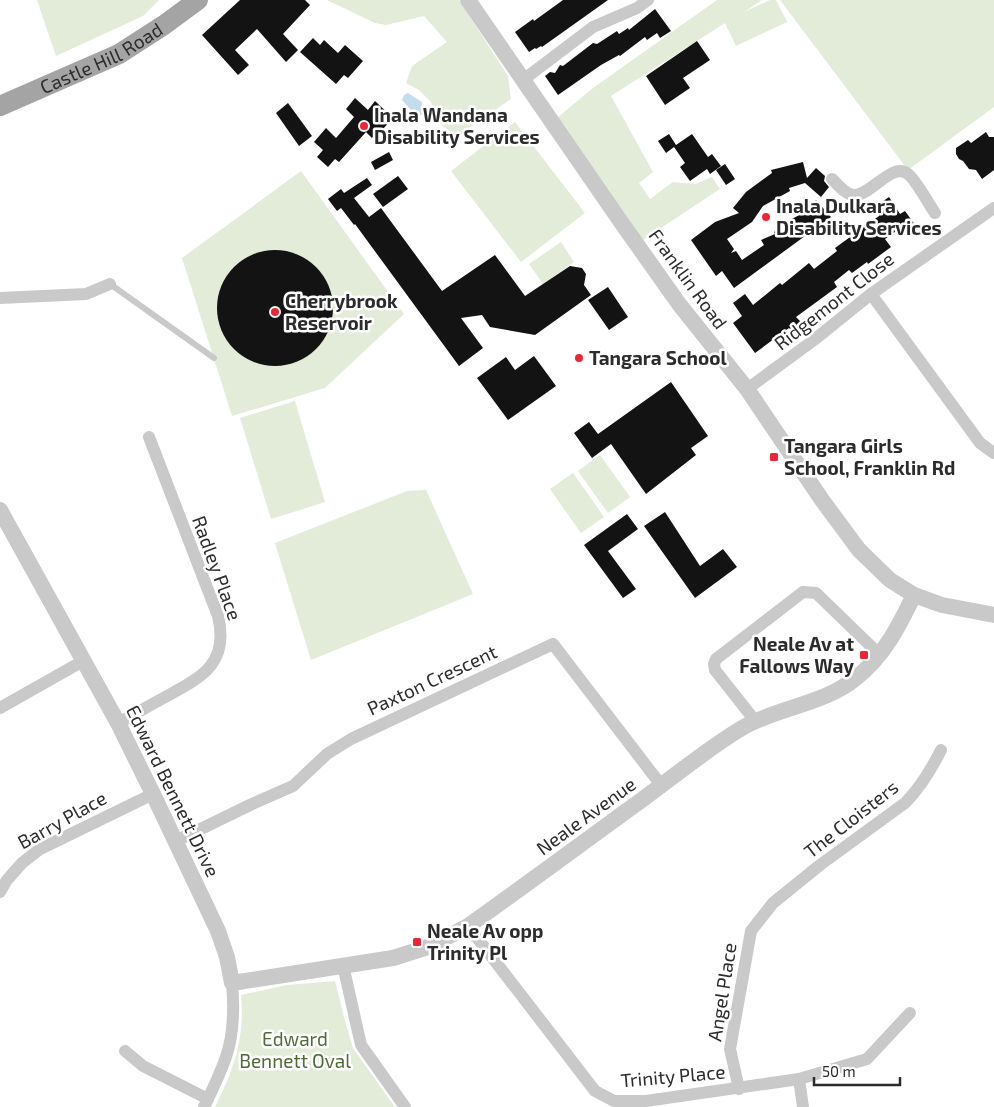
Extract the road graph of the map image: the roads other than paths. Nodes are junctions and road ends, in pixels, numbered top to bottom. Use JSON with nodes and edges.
{"nodes":[{"id":1,"x":180,"y":0,"type":"edge"},
{"id":2,"x":198,"y":0,"type":"edge"},
{"id":3,"x":468,"y":0,"type":"edge"},
{"id":4,"x":648,"y":0,"type":"edge"},
{"id":5,"x":523,"y":80,"type":"junction"},
{"id":6,"x":0,"y":92,"type":"edge"},
{"id":7,"x":0,"y":106,"type":"edge"},
{"id":8,"x":832,"y":179,"type":"dead end"},
{"id":9,"x":994,"y":209,"type":"edge"},
{"id":10,"x":935,"y":213,"type":"dead end"},
{"id":11,"x":110,"y":284,"type":"joint"},
{"id":12,"x":871,"y":294,"type":"junction"},
{"id":13,"x":0,"y":298,"type":"edge"},
{"id":14,"x":214,"y":358,"type":"dead end"},
{"id":15,"x":747,"y":390,"type":"junction"},
{"id":16,"x":149,"y":437,"type":"dead end"},
{"id":17,"x":994,"y":453,"type":"edge"},
{"id":18,"x":0,"y":511,"type":"edge"},
{"id":19,"x":914,"y":595,"type":"junction"},
{"id":20,"x":994,"y":616,"type":"edge"},
{"id":21,"x":880,"y":655,"type":"junction"},
{"id":22,"x":83,"y":661,"type":"junction"},
{"id":23,"x":0,"y":708,"type":"edge"},
{"id":24,"x":756,"y":722,"type":"junction"},
{"id":25,"x":118,"y":723,"type":"junction"},
{"id":26,"x":941,"y":750,"type":"dead end"},
{"id":27,"x":662,"y":786,"type":"junction"},
{"id":28,"x":153,"y":794,"type":"junction"},
{"id":29,"x":176,"y":841,"type":"junction"},
{"id":30,"x":794,"y":888,"type":"joint"},
{"id":31,"x":0,"y":892,"type":"edge"},
{"id":32,"x":468,"y":926,"type":"junction"},
{"id":33,"x":343,"y":965,"type":"junction"},
{"id":34,"x":232,"y":983,"type":"junction"},
{"id":35,"x":910,"y":1013,"type":"dead end"},
{"id":36,"x":124,"y":1051,"type":"dead end"},
{"id":37,"x":799,"y":1079,"type":"junction"},
{"id":38,"x":739,"y":1089,"type":"junction"},
{"id":39,"x":206,"y":1103,"type":"edge"},
{"id":40,"x":406,"y":1107,"type":"edge"},
{"id":41,"x":803,"y":1107,"type":"edge"}],
"edges":[{"from":1,"to":6,"type":"main road","name":"Castle Hill Road"},
{"from":2,"to":7,"type":"main road","name":"Castle Hill Road"},
{"from":3,"to":5,"type":"street","name":"Franklin Road"},
{"from":4,"to":5,"type":"street"},
{"from":5,"to":15,"type":"street","name":"Franklin Road"},
{"from":8,"to":10,"type":"street"},
{"from":9,"to":12,"type":"street","name":"Ridgemont Close"},
{"from":11,"to":13,"type":"street"},
{"from":11,"to":14,"type":"lane"},
{"from":12,"to":15,"type":"street","name":"Ridgemont Close"},
{"from":12,"to":17,"type":"street"},
{"from":15,"to":19,"type":"street","name":"Franklin Road"},
{"from":16,"to":25,"type":"street","name":"Radley Place"},
{"from":18,"to":22,"type":"street","name":"Edward Bennett Drive"},
{"from":19,"to":20,"type":"street","name":"Franklin Road"},
{"from":19,"to":21,"type":"street","name":"Neale Avenue"},
{"from":21,"to":24,"type":"street","name":"Neale Avenue"},
{"from":21,"to":24,"type":"street"},
{"from":22,"to":23,"type":"street"},
{"from":22,"to":25,"type":"street","name":"Edward Bennett Drive"},
{"from":24,"to":27,"type":"street","name":"Neale Avenue"},
{"from":25,"to":28,"type":"street","name":"Edward Bennett Drive"},
{"from":26,"to":30,"type":"street","name":"The Cloisters"},
{"from":27,"to":29,"type":"street","name":"Paxton Crescent"},
{"from":27,"to":32,"type":"street","name":"Neale Avenue"},
{"from":28,"to":29,"type":"street","name":"Edward Bennett Drive"},
{"from":28,"to":31,"type":"street","name":"Barry Place"},
{"from":29,"to":34,"type":"street","name":"Edward Bennett Drive"},
{"from":30,"to":38,"type":"street","name":"Angel Place"},
{"from":32,"to":33,"type":"street","name":"Neale Avenue"},
{"from":32,"to":38,"type":"street","name":"Trinity Place"},
{"from":33,"to":34,"type":"street","name":"Neale Avenue"},
{"from":33,"to":40,"type":"street"},
{"from":34,"to":39,"type":"street","name":"Edward Bennett Drive"},
{"from":35,"to":37,"type":"street","name":"Trinity Place"},
{"from":36,"to":39,"type":"street"},
{"from":37,"to":38,"type":"street","name":"Trinity Place"},
{"from":37,"to":41,"type":"street"}]}
